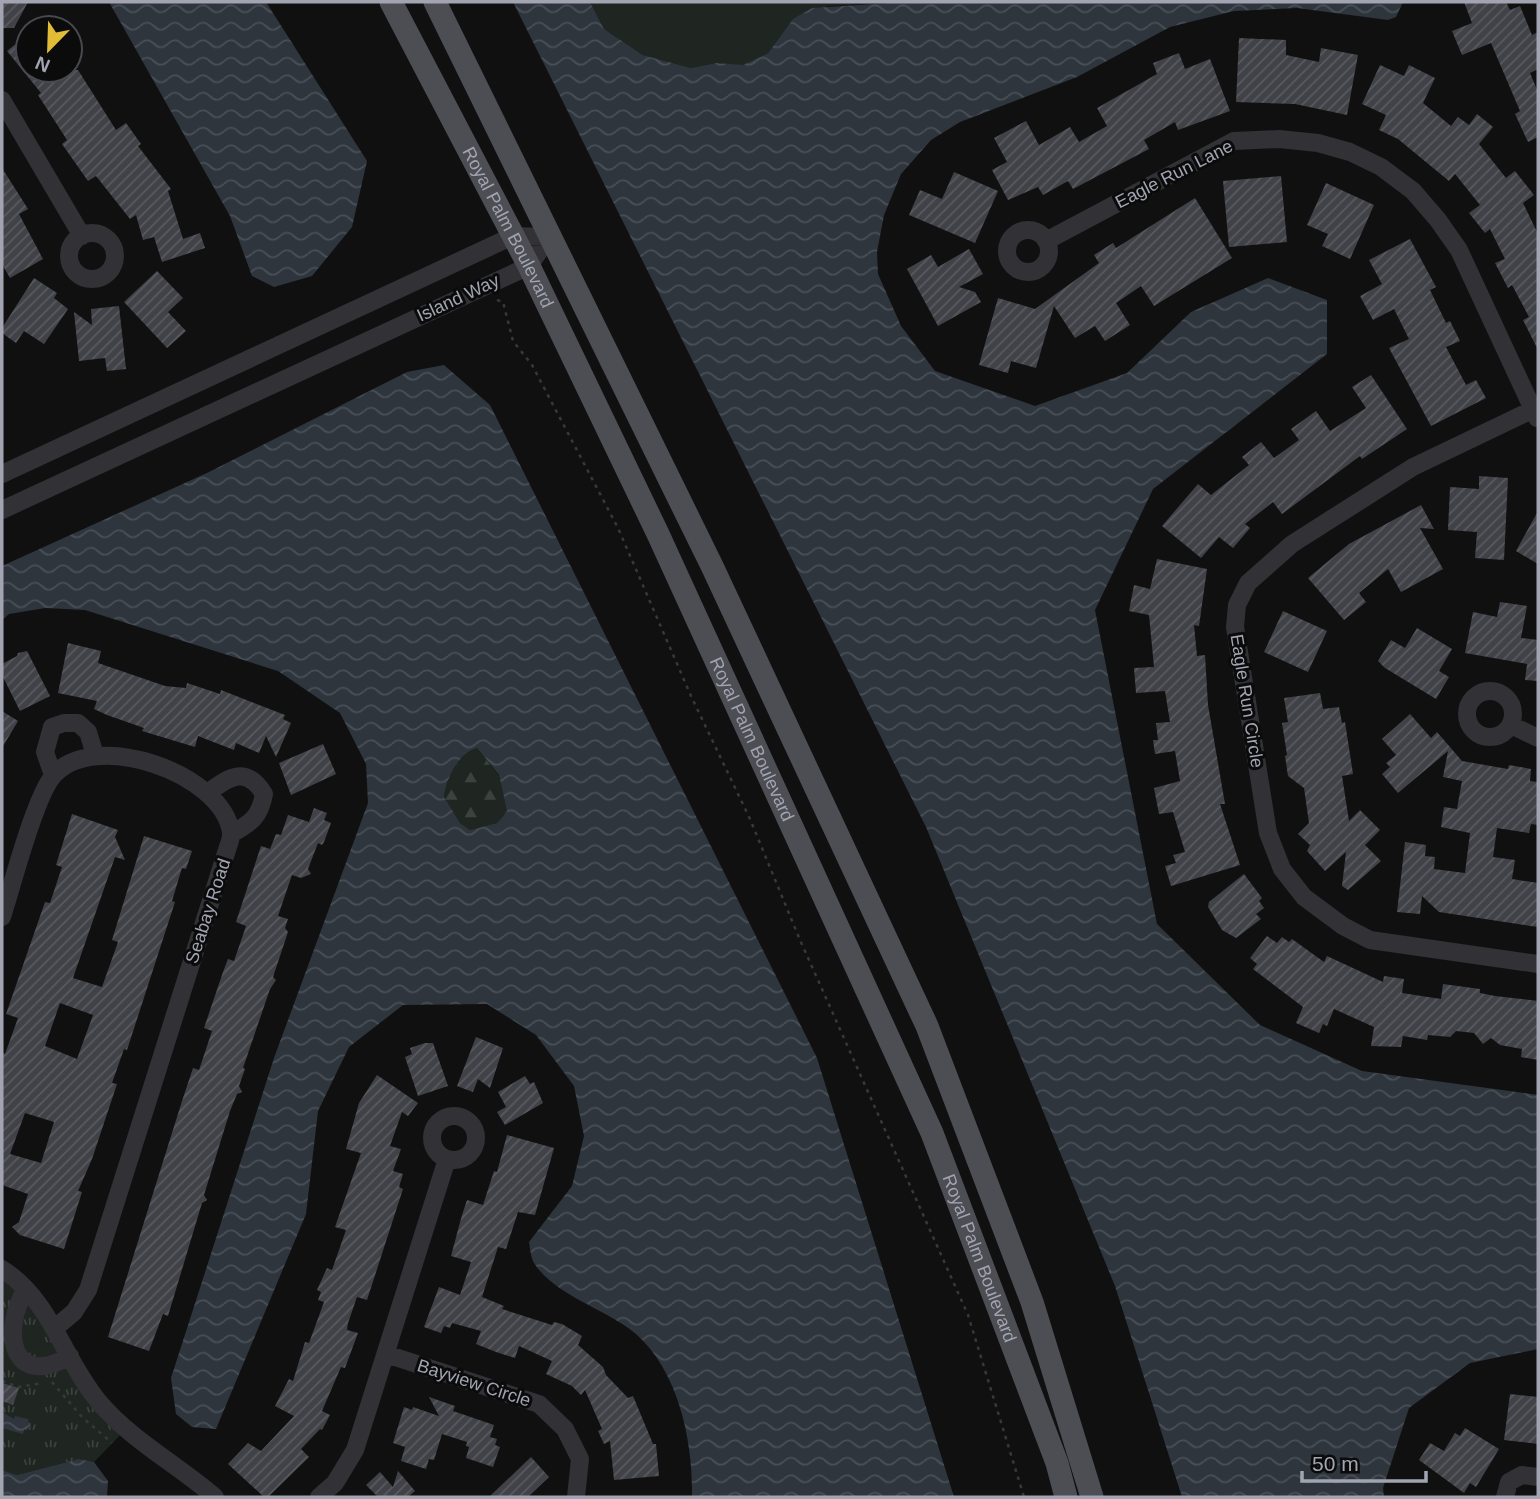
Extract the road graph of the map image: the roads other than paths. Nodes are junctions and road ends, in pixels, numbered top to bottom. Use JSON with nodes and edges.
{"nodes":[{"id":1,"x":391,"y":2,"type":"edge"},
{"id":2,"x":435,"y":2,"type":"edge"},
{"id":3,"x":2,"y":100,"type":"edge"},
{"id":4,"x":82,"y":236,"type":"dead end"},
{"id":5,"x":513,"y":236,"type":"junction"},
{"id":6,"x":549,"y":237,"type":"junction"},
{"id":7,"x":1046,"y":241,"type":"dead end"},
{"id":8,"x":528,"y":266,"type":"junction"},
{"id":9,"x":1535,"y":415,"type":"edge"},
{"id":10,"x":2,"y":474,"type":"edge"},
{"id":11,"x":2,"y":510,"type":"edge"},
{"id":12,"x":1511,"y":725,"type":"dead end"},
{"id":13,"x":1538,"y":738,"type":"edge"},
{"id":14,"x":95,"y":755,"type":"junction"},
{"id":15,"x":53,"y":775,"type":"junction"},
{"id":16,"x":209,"y":792,"type":"junction"},
{"id":17,"x":231,"y":834,"type":"junction"},
{"id":18,"x":2,"y":917,"type":"edge"},
{"id":19,"x":1538,"y":964,"type":"edge"},
{"id":20,"x":447,"y":1158,"type":"dead end"},
{"id":21,"x":2,"y":1269,"type":"edge"},
{"id":22,"x":26,"y":1290,"type":"junction"},
{"id":23,"x":55,"y":1328,"type":"junction"},
{"id":24,"x":386,"y":1354,"type":"junction"},
{"id":25,"x":70,"y":1356,"type":"junction"},
{"id":26,"x":1538,"y":1477,"type":"edge"},
{"id":27,"x":215,"y":1497,"type":"edge"},
{"id":28,"x":319,"y":1497,"type":"edge"},
{"id":29,"x":576,"y":1497,"type":"edge"},
{"id":30,"x":1066,"y":1497,"type":"edge"},
{"id":31,"x":1092,"y":1497,"type":"edge"},
{"id":32,"x":1505,"y":1497,"type":"edge"}],
"edges":[{"from":1,"to":5,"type":"main road","name":"Royal Palm Boulevard"},
{"from":2,"to":6,"type":"main road","name":"Royal Palm Boulevard"},
{"from":3,"to":4,"type":"street"},
{"from":5,"to":6,"type":"street","name":"Island Way"},
{"from":5,"to":8,"type":"main road","name":"Royal Palm Boulevard"},
{"from":5,"to":10,"type":"street","name":"Island Way"},
{"from":6,"to":8,"type":"street","name":"Island Way"},
{"from":6,"to":31,"type":"main road","name":"Royal Palm Boulevard"},
{"from":7,"to":9,"type":"street","name":"Eagle Run Lane"},
{"from":8,"to":11,"type":"street","name":"Island Way"},
{"from":8,"to":30,"type":"main road","name":"Royal Palm Boulevard"},
{"from":9,"to":19,"type":"street","name":"Eagle Run Circle"},
{"from":12,"to":13,"type":"street"},
{"from":14,"to":15,"type":"street"},
{"from":14,"to":15,"type":"street"},
{"from":14,"to":16,"type":"street","name":"Seabay Road"},
{"from":15,"to":18,"type":"street"},
{"from":16,"to":17,"type":"street","name":"Seabay Road"},
{"from":16,"to":17,"type":"street"},
{"from":17,"to":23,"type":"street","name":"Seabay Road"},
{"from":20,"to":24,"type":"street"},
{"from":21,"to":22,"type":"street"},
{"from":22,"to":23,"type":"street"},
{"from":22,"to":25,"type":"street"},
{"from":23,"to":25,"type":"street"},
{"from":24,"to":28,"type":"street"},
{"from":24,"to":29,"type":"street","name":"Bayview Circle"},
{"from":25,"to":27,"type":"street"},
{"from":26,"to":32,"type":"street"}]}
